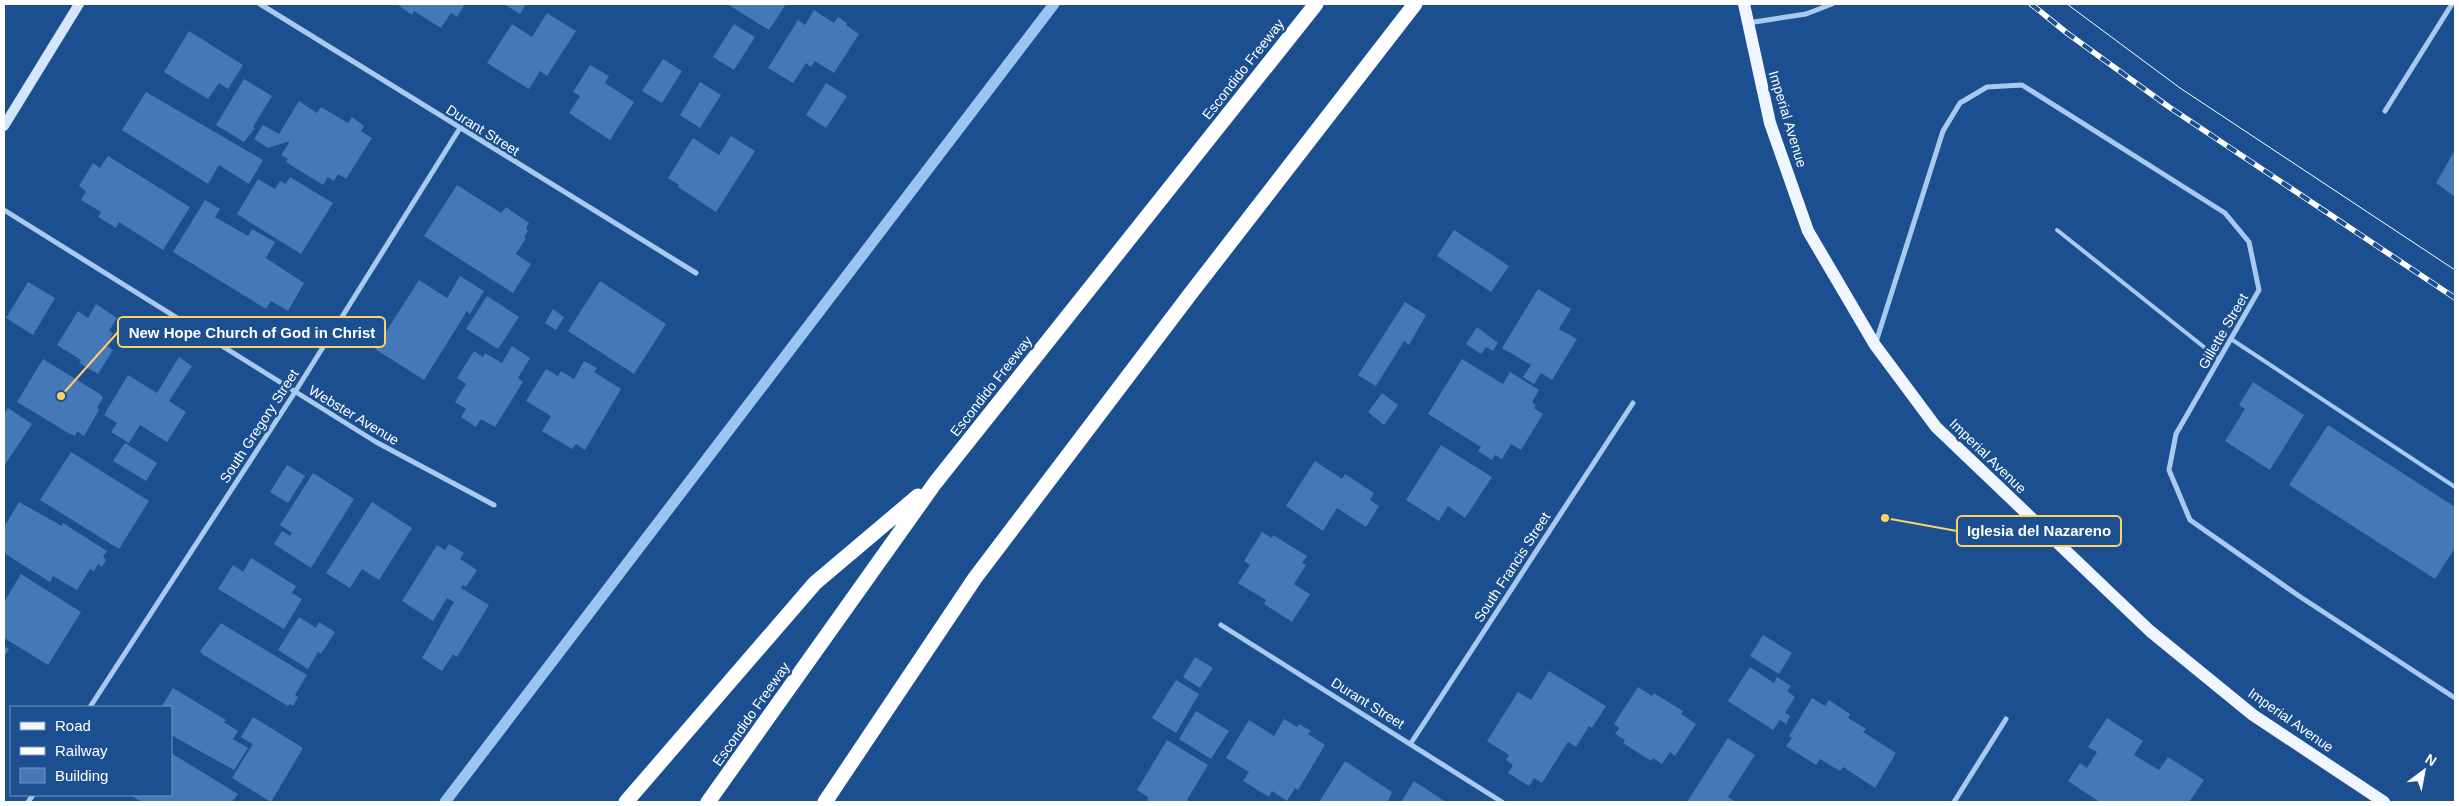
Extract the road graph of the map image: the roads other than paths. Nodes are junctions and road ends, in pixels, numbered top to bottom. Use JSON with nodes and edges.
{"nodes":[{"id":1,"x":79,"y":4,"type":"edge"},
{"id":2,"x":260,"y":4,"type":"edge"},
{"id":3,"x":1316,"y":4,"type":"edge"},
{"id":4,"x":1415,"y":4,"type":"edge"},
{"id":5,"x":1744,"y":4,"type":"edge"},
{"id":6,"x":1832,"y":4,"type":"edge"},
{"id":7,"x":2452,"y":4,"type":"edge"},
{"id":8,"x":1748,"y":23,"type":"junction"},
{"id":9,"x":2385,"y":111,"type":"dead end"},
{"id":10,"x":4,"y":126,"type":"edge"},
{"id":11,"x":460,"y":128,"type":"junction"},
{"id":12,"x":4,"y":210,"type":"edge"},
{"id":13,"x":2057,"y":230,"type":"dead end"},
{"id":14,"x":696,"y":272,"type":"dead end"},
{"id":15,"x":2231,"y":339,"type":"junction"},
{"id":16,"x":1875,"y":345,"type":"junction"},
{"id":17,"x":2219,"y":359,"type":"junction"},
{"id":18,"x":294,"y":392,"type":"junction"},
{"id":19,"x":1632,"y":403,"type":"dead end"},
{"id":20,"x":935,"y":483,"type":"junction"},
{"id":21,"x":2455,"y":487,"type":"edge"},
{"id":22,"x":494,"y":505,"type":"dead end"},
{"id":23,"x":1221,"y":625,"type":"dead end"},
{"id":24,"x":2455,"y":698,"type":"edge"},
{"id":25,"x":91,"y":706,"type":"edge"},
{"id":26,"x":2006,"y":719,"type":"dead end"},
{"id":27,"x":1411,"y":743,"type":"junction"},
{"id":28,"x":626,"y":802,"type":"edge"},
{"id":29,"x":708,"y":802,"type":"edge"},
{"id":30,"x":825,"y":802,"type":"edge"},
{"id":31,"x":1502,"y":802,"type":"edge"},
{"id":32,"x":1954,"y":802,"type":"edge"},
{"id":33,"x":2384,"y":802,"type":"edge"}],
"edges":[{"from":1,"to":10,"type":"street"},
{"from":2,"to":11,"type":"street","name":"Durant Street"},
{"from":3,"to":20,"type":"highway","name":"Escondido Freeway"},
{"from":4,"to":30,"type":"highway"},
{"from":5,"to":8,"type":"main road","name":"Imperial Avenue"},
{"from":6,"to":8,"type":"street"},
{"from":7,"to":9,"type":"street"},
{"from":8,"to":16,"type":"main road","name":"Imperial Avenue"},
{"from":11,"to":14,"type":"street","name":"Durant Street"},
{"from":11,"to":18,"type":"street","name":"South Gregory Street"},
{"from":12,"to":18,"type":"street","name":"Webster Avenue"},
{"from":13,"to":17,"type":"lane"},
{"from":15,"to":16,"type":"street","name":"Gillette Street"},
{"from":15,"to":17,"type":"street","name":"Gillette Street"},
{"from":15,"to":21,"type":"lane"},
{"from":16,"to":33,"type":"main road","name":"Imperial Avenue"},
{"from":17,"to":24,"type":"street","name":"Gillette Street"},
{"from":18,"to":22,"type":"street","name":"Webster Avenue"},
{"from":18,"to":25,"type":"street","name":"South Gregory Street"},
{"from":19,"to":27,"type":"street","name":"South Francis Street"},
{"from":20,"to":28,"type":"highway"},
{"from":20,"to":29,"type":"highway","name":"Escondido Freeway"},
{"from":23,"to":27,"type":"street","name":"Durant Street"},
{"from":26,"to":32,"type":"street"},
{"from":27,"to":31,"type":"street","name":"Durant Street"}]}
